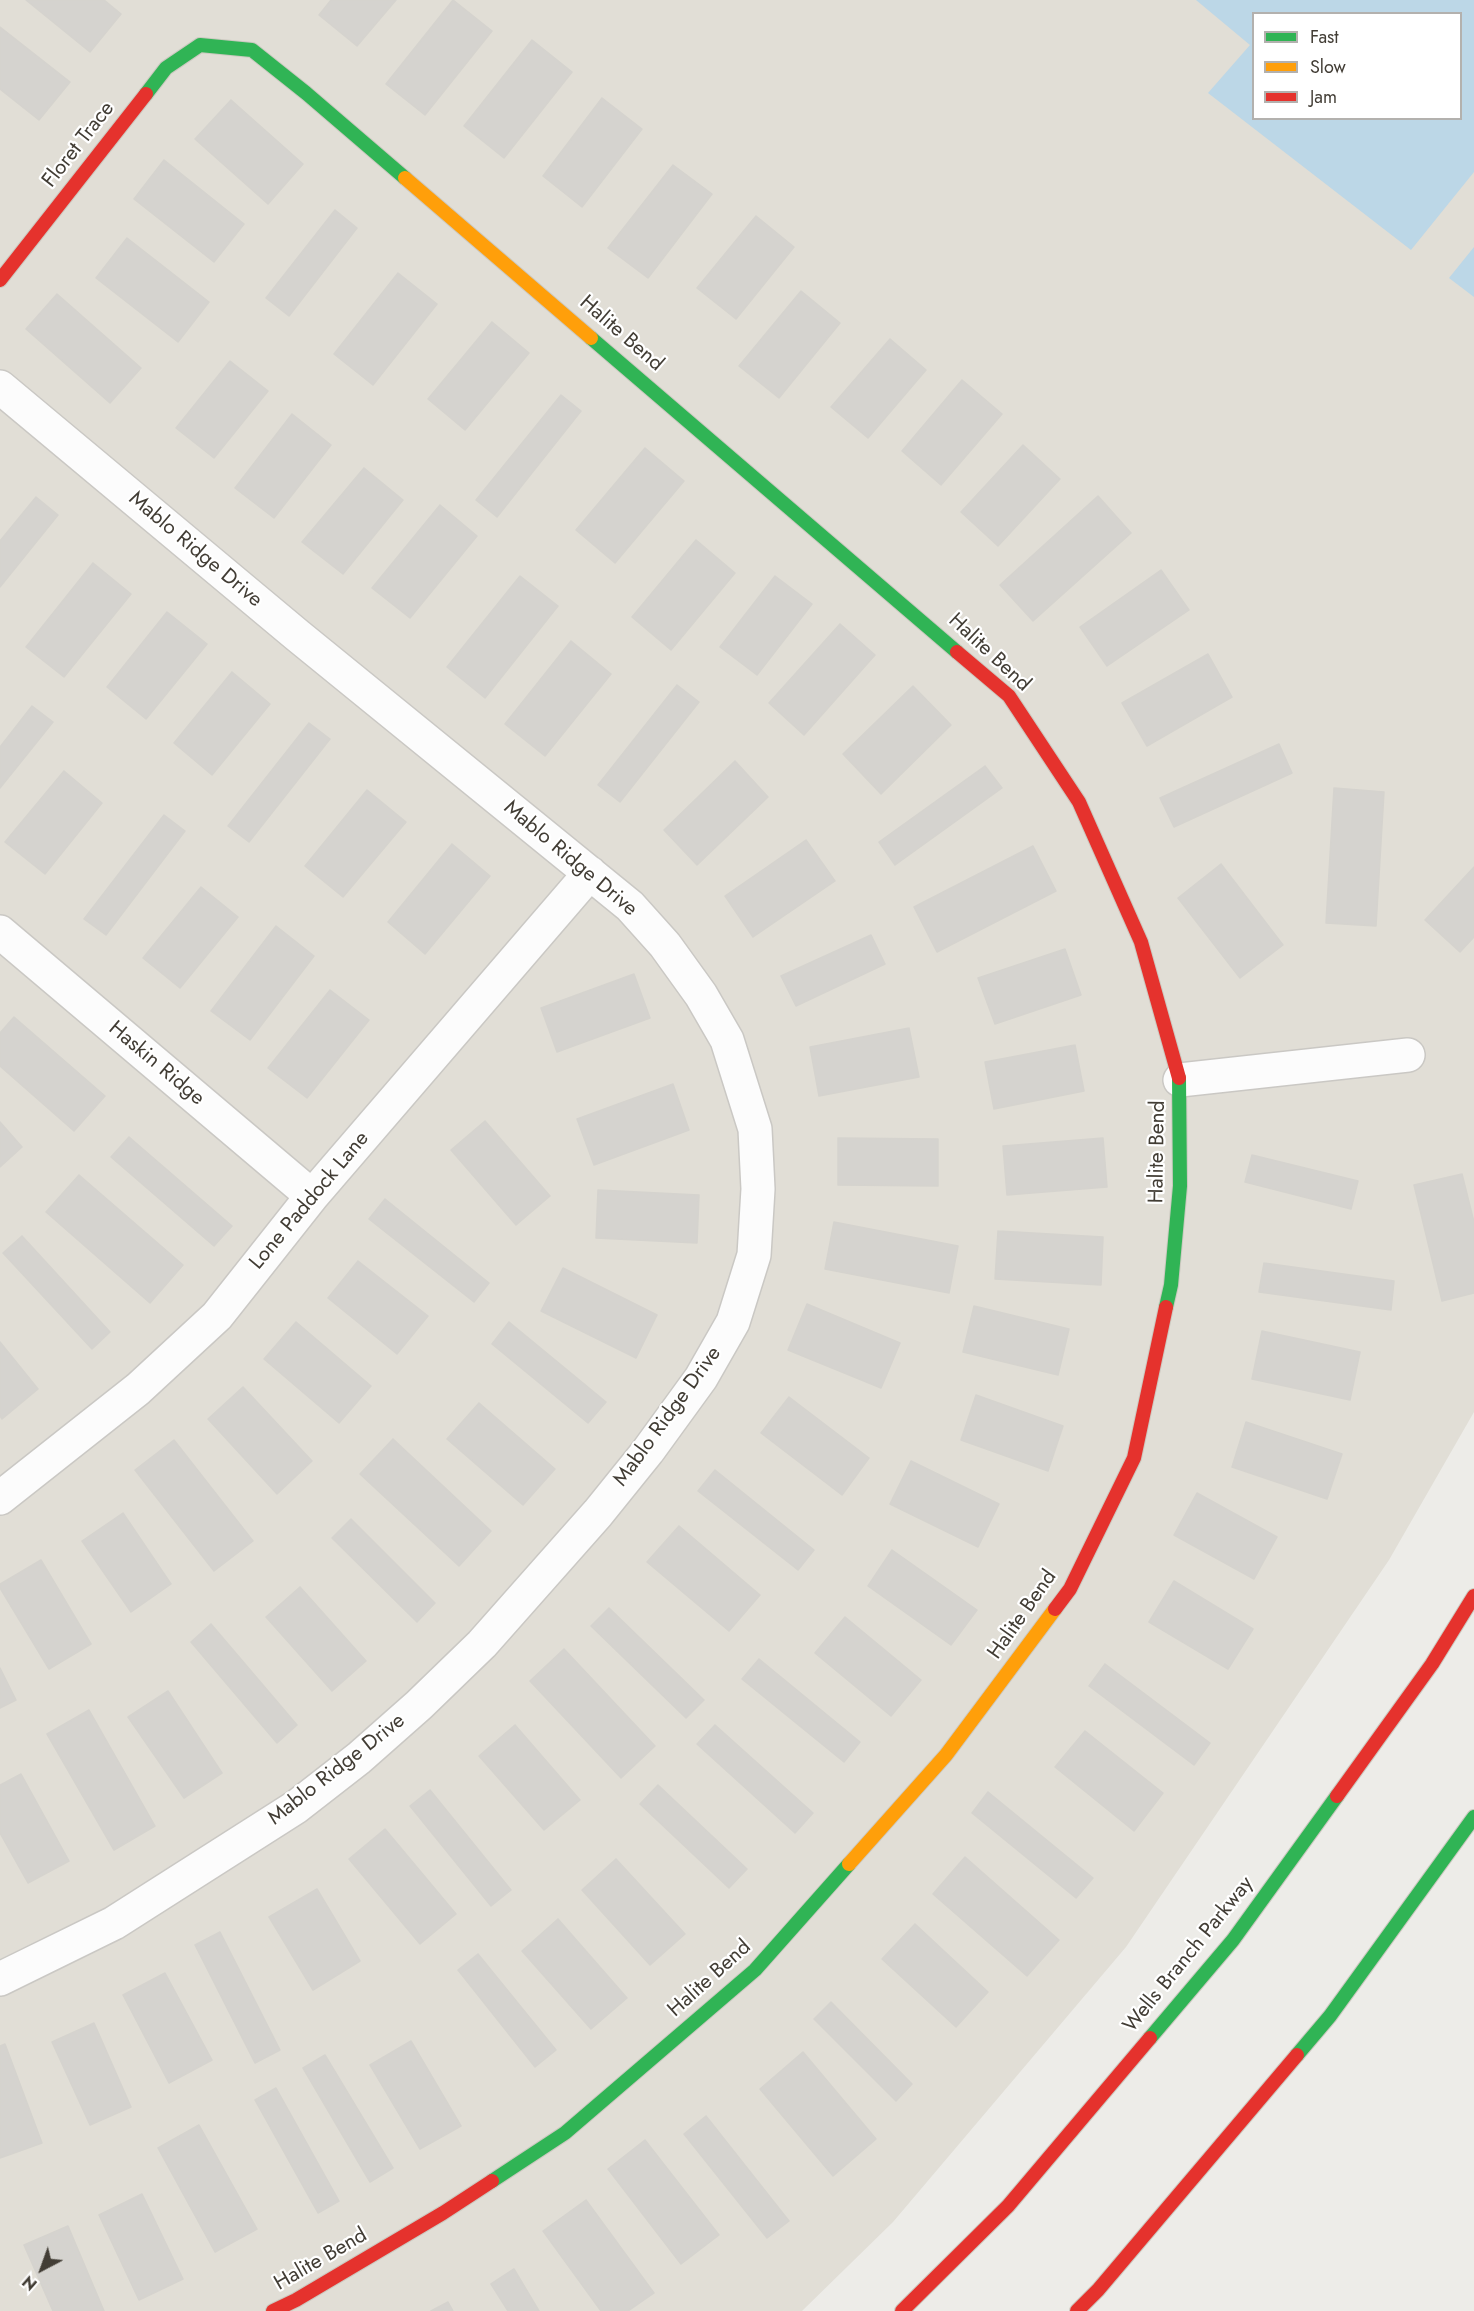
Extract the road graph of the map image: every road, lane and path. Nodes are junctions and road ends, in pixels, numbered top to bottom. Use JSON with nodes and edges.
{"nodes":[{"id":1,"x":200,"y":45,"type":"joint"},
{"id":2,"x":0,"y":280,"type":"edge"},
{"id":3,"x":0,"y":387,"type":"edge"},
{"id":4,"x":590,"y":873,"type":"junction"},
{"id":5,"x":0,"y":932,"type":"edge"},
{"id":6,"x":1408,"y":1055,"type":"dead end"},
{"id":7,"x":1180,"y":1080,"type":"junction"},
{"id":8,"x":312,"y":1196,"type":"junction"},
{"id":9,"x":0,"y":1498,"type":"edge"},
{"id":10,"x":1474,"y":1596,"type":"edge"},
{"id":11,"x":1474,"y":1817,"type":"edge"},
{"id":12,"x":0,"y":1979,"type":"edge"},
{"id":13,"x":273,"y":2311,"type":"edge"},
{"id":14,"x":902,"y":2311,"type":"edge"},
{"id":15,"x":1077,"y":2311,"type":"edge"}],
"edges":[{"from":1,"to":2,"type":"street","name":"Floret Trace"},
{"from":1,"to":7,"type":"street","name":"Halite Bend"},
{"from":3,"to":4,"type":"street","name":"Mablo Ridge Drive"},
{"from":4,"to":8,"type":"street","name":"Lone Paddock Lane"},
{"from":4,"to":12,"type":"street","name":"Mablo Ridge Drive"},
{"from":5,"to":8,"type":"street","name":"Haskin Ridge"},
{"from":6,"to":7,"type":"street"},
{"from":7,"to":13,"type":"street","name":"Halite Bend"},
{"from":8,"to":9,"type":"street","name":"Lone Paddock Lane"},
{"from":10,"to":14,"type":"street","name":"Wells Branch Parkway"},
{"from":11,"to":15,"type":"street"}]}
